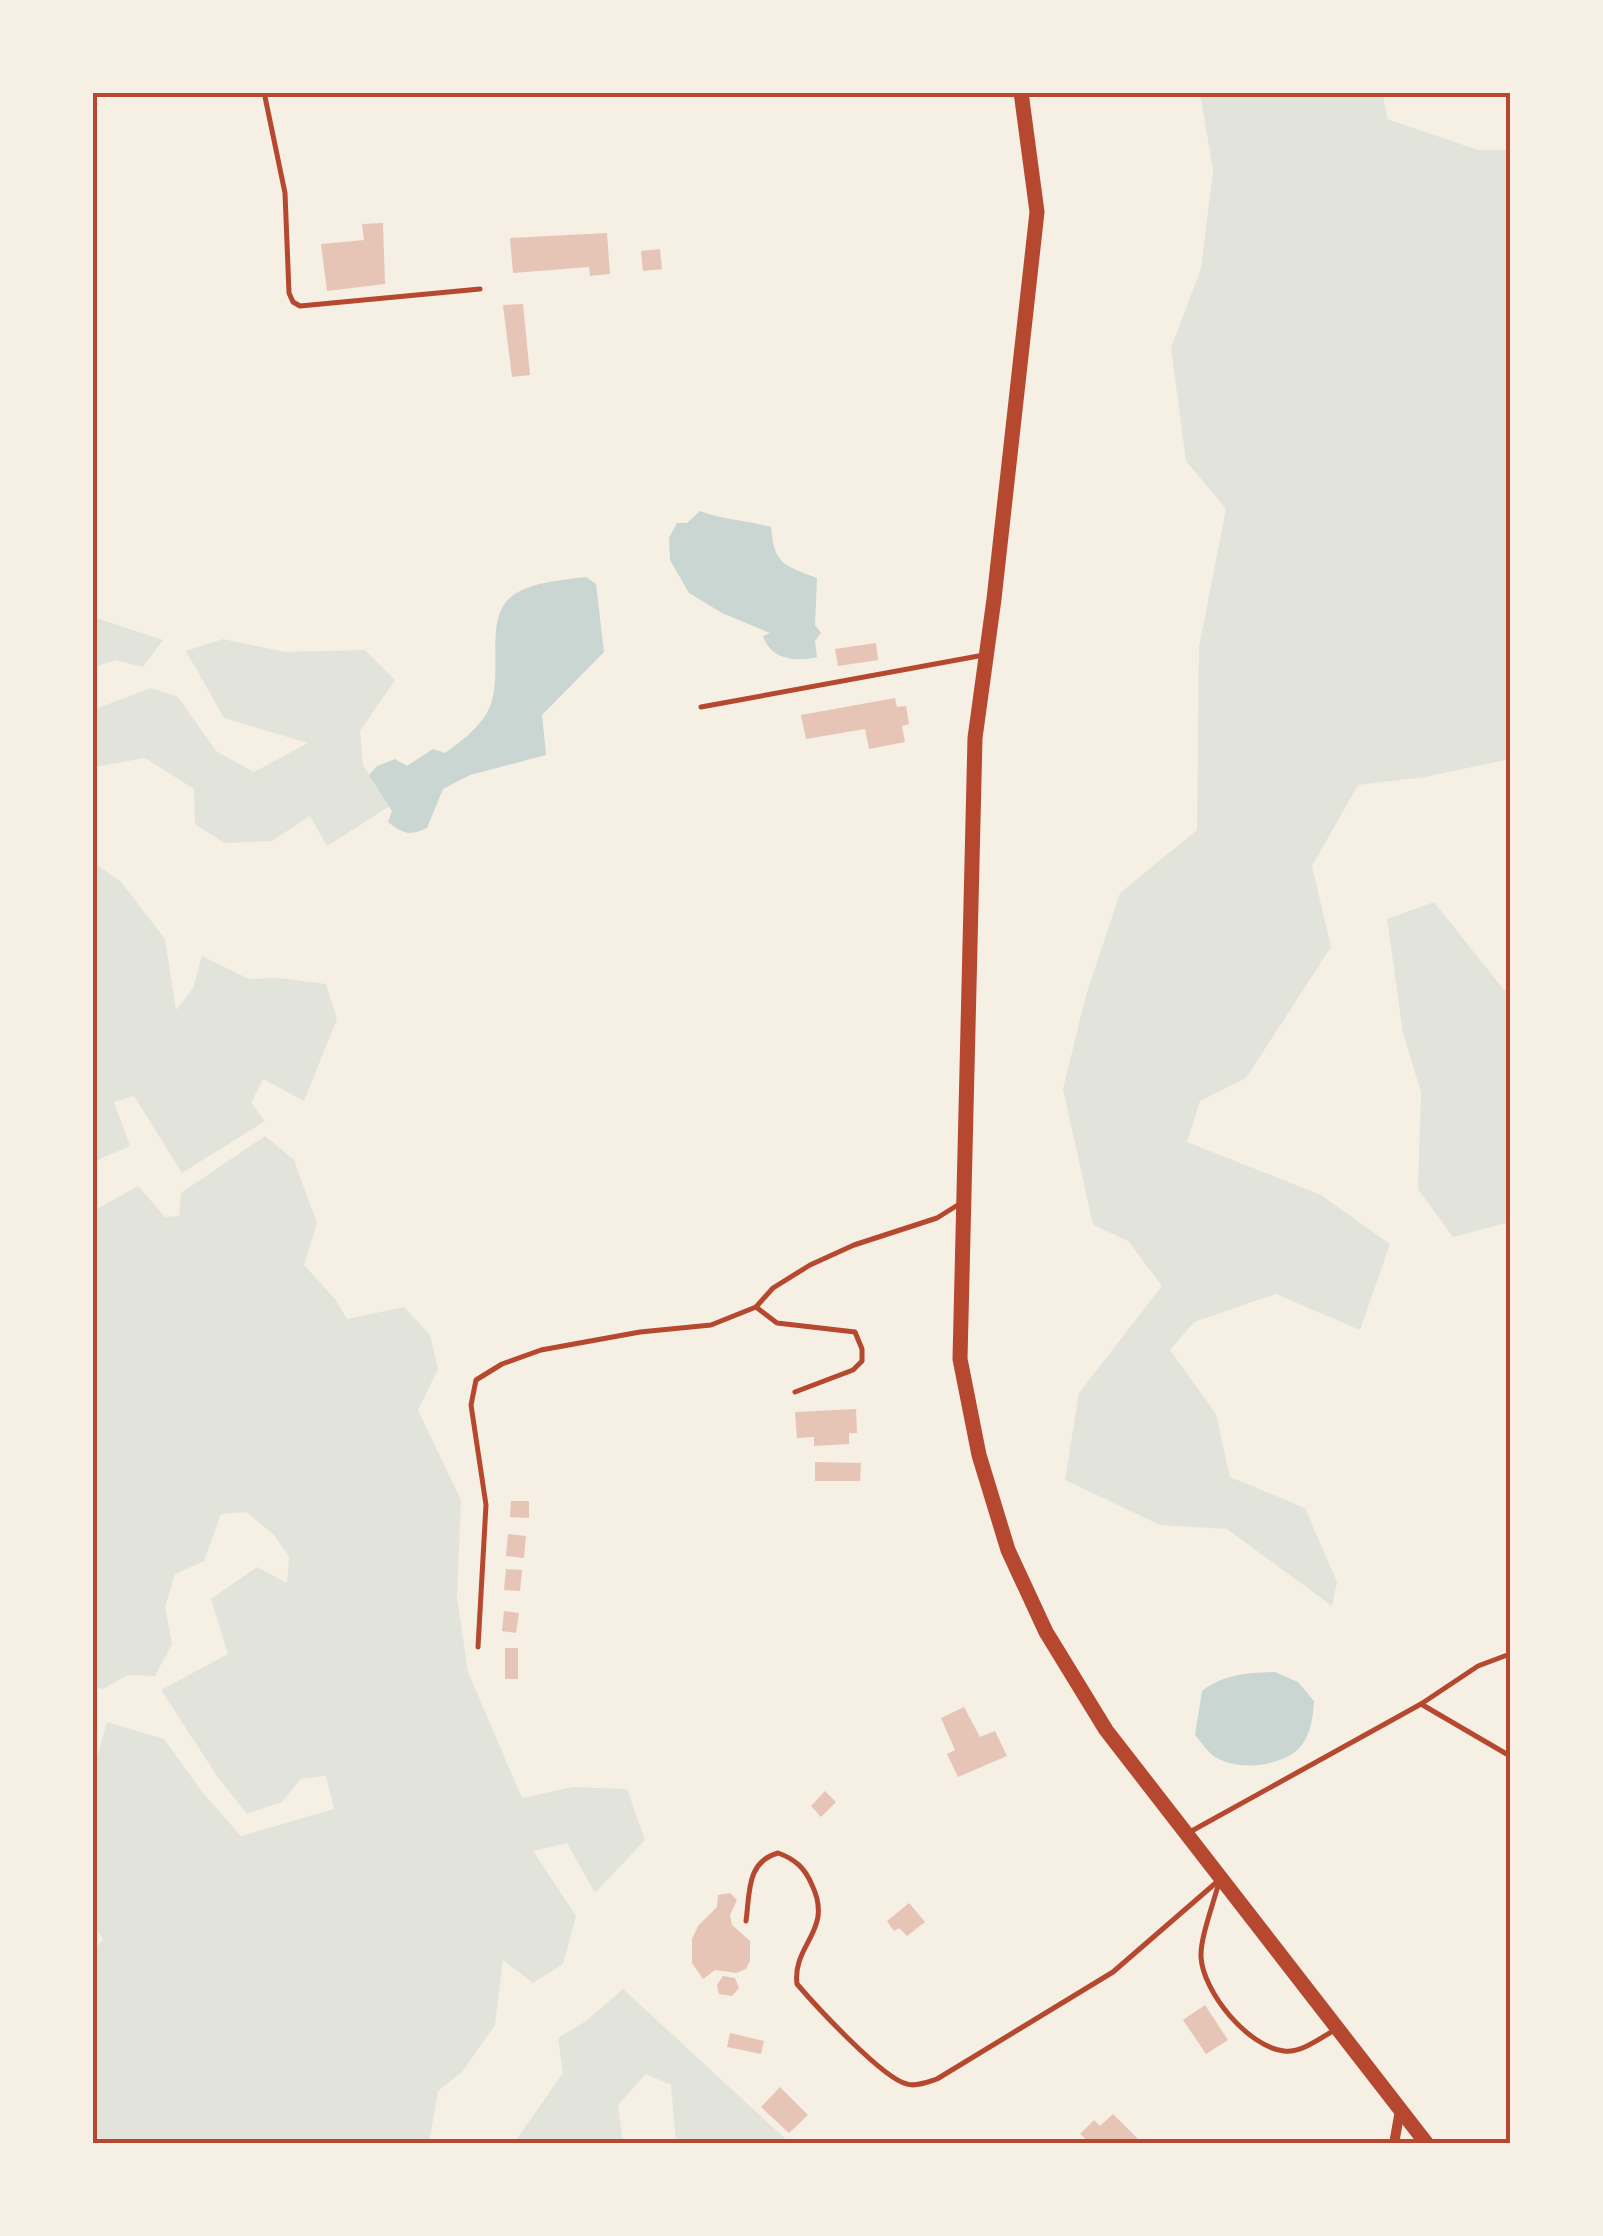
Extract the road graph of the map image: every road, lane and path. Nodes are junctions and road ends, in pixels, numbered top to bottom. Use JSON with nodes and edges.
{"nodes":[{"id":1,"x":264,"y":92,"type":"edge"},
{"id":2,"x":1022,"y":92,"type":"edge"},
{"id":3,"x":480,"y":289,"type":"dead end"},
{"id":4,"x":986,"y":655,"type":"junction"},
{"id":5,"x":701,"y":708,"type":"dead end"},
{"id":6,"x":963,"y":1202,"type":"junction"},
{"id":7,"x":756,"y":1307,"type":"junction"},
{"id":8,"x":795,"y":1392,"type":"dead end"},
{"id":9,"x":478,"y":1648,"type":"dead end"},
{"id":10,"x":1510,"y":1654,"type":"edge"},
{"id":11,"x":1421,"y":1704,"type":"junction"},
{"id":12,"x":1510,"y":1756,"type":"edge"},
{"id":13,"x":1185,"y":1834,"type":"junction"},
{"id":14,"x":1220,"y":1879,"type":"junction"},
{"id":15,"x":746,"y":1921,"type":"dead end"},
{"id":16,"x":1336,"y":2029,"type":"junction"},
{"id":17,"x":1400,"y":2109,"type":"junction"},
{"id":18,"x":1394,"y":2144,"type":"edge"},
{"id":19,"x":1427,"y":2144,"type":"edge"}],
"edges":[{"from":1,"to":3,"type":"lane"},
{"from":2,"to":4,"type":"main road"},
{"from":4,"to":5,"type":"lane"},
{"from":4,"to":6,"type":"main road"},
{"from":6,"to":7,"type":"lane"},
{"from":6,"to":13,"type":"main road"},
{"from":7,"to":8,"type":"lane"},
{"from":7,"to":9,"type":"lane"},
{"from":10,"to":11,"type":"lane"},
{"from":11,"to":12,"type":"lane"},
{"from":11,"to":13,"type":"lane"},
{"from":13,"to":14,"type":"main road"},
{"from":14,"to":15,"type":"lane"},
{"from":14,"to":16,"type":"main road"},
{"from":14,"to":16,"type":"lane"},
{"from":16,"to":17,"type":"main road"},
{"from":17,"to":18,"type":"street"},
{"from":17,"to":19,"type":"main road"}]}
